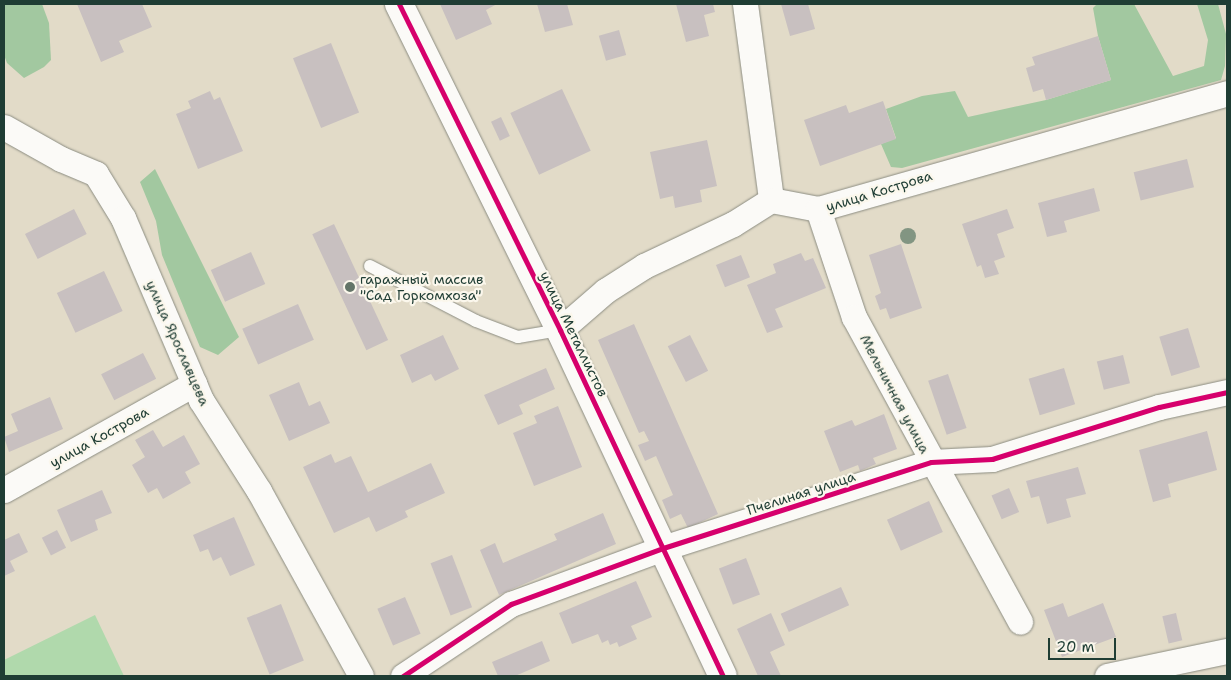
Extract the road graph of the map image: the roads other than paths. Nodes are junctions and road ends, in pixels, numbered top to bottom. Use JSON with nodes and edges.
{"nodes":[{"id":1,"x":399,"y":4,"type":"edge"},
{"id":2,"x":745,"y":4,"type":"edge"},
{"id":3,"x":1227,"y":93,"type":"edge"},
{"id":4,"x":4,"y":127,"type":"edge"},
{"id":5,"x":771,"y":200,"type":"junction"},
{"id":6,"x":818,"y":209,"type":"junction"},
{"id":7,"x":370,"y":266,"type":"dead end"},
{"id":8,"x":560,"y":330,"type":"junction"},
{"id":9,"x":194,"y":384,"type":"junction"},
{"id":10,"x":1227,"y":392,"type":"edge"},
{"id":11,"x":931,"y":462,"type":"junction"},
{"id":12,"x":4,"y":490,"type":"edge"},
{"id":13,"x":663,"y":548,"type":"junction"},
{"id":14,"x":1020,"y":622,"type":"dead end"},
{"id":15,"x":1227,"y":651,"type":"edge"},
{"id":16,"x":361,"y":676,"type":"edge"},
{"id":17,"x":403,"y":676,"type":"edge"},
{"id":18,"x":723,"y":676,"type":"edge"},
{"id":19,"x":1107,"y":676,"type":"edge"}],
"edges":[{"from":1,"to":8,"type":"street","name":"улица Металлистов"},
{"from":2,"to":5,"type":"street"},
{"from":3,"to":6,"type":"street","name":"улица Кострова"},
{"from":4,"to":9,"type":"street","name":"улица Ярославцева"},
{"from":5,"to":6,"type":"street","name":"улица Кострова"},
{"from":5,"to":8,"type":"street"},
{"from":6,"to":11,"type":"street","name":"Мельничная улица"},
{"from":7,"to":8,"type":"lane"},
{"from":8,"to":13,"type":"street","name":"улица Металлистов"},
{"from":9,"to":12,"type":"street","name":"улица Кострова"},
{"from":9,"to":16,"type":"street","name":"улица Ярославцева"},
{"from":10,"to":11,"type":"street","name":"Пчелиная улица"},
{"from":11,"to":13,"type":"street","name":"Пчелиная улица"},
{"from":11,"to":14,"type":"street","name":"Мельничная улица"},
{"from":13,"to":17,"type":"street","name":"Пчелиная улица"},
{"from":13,"to":18,"type":"street","name":"улица Металлистов"},
{"from":15,"to":19,"type":"street"}]}
